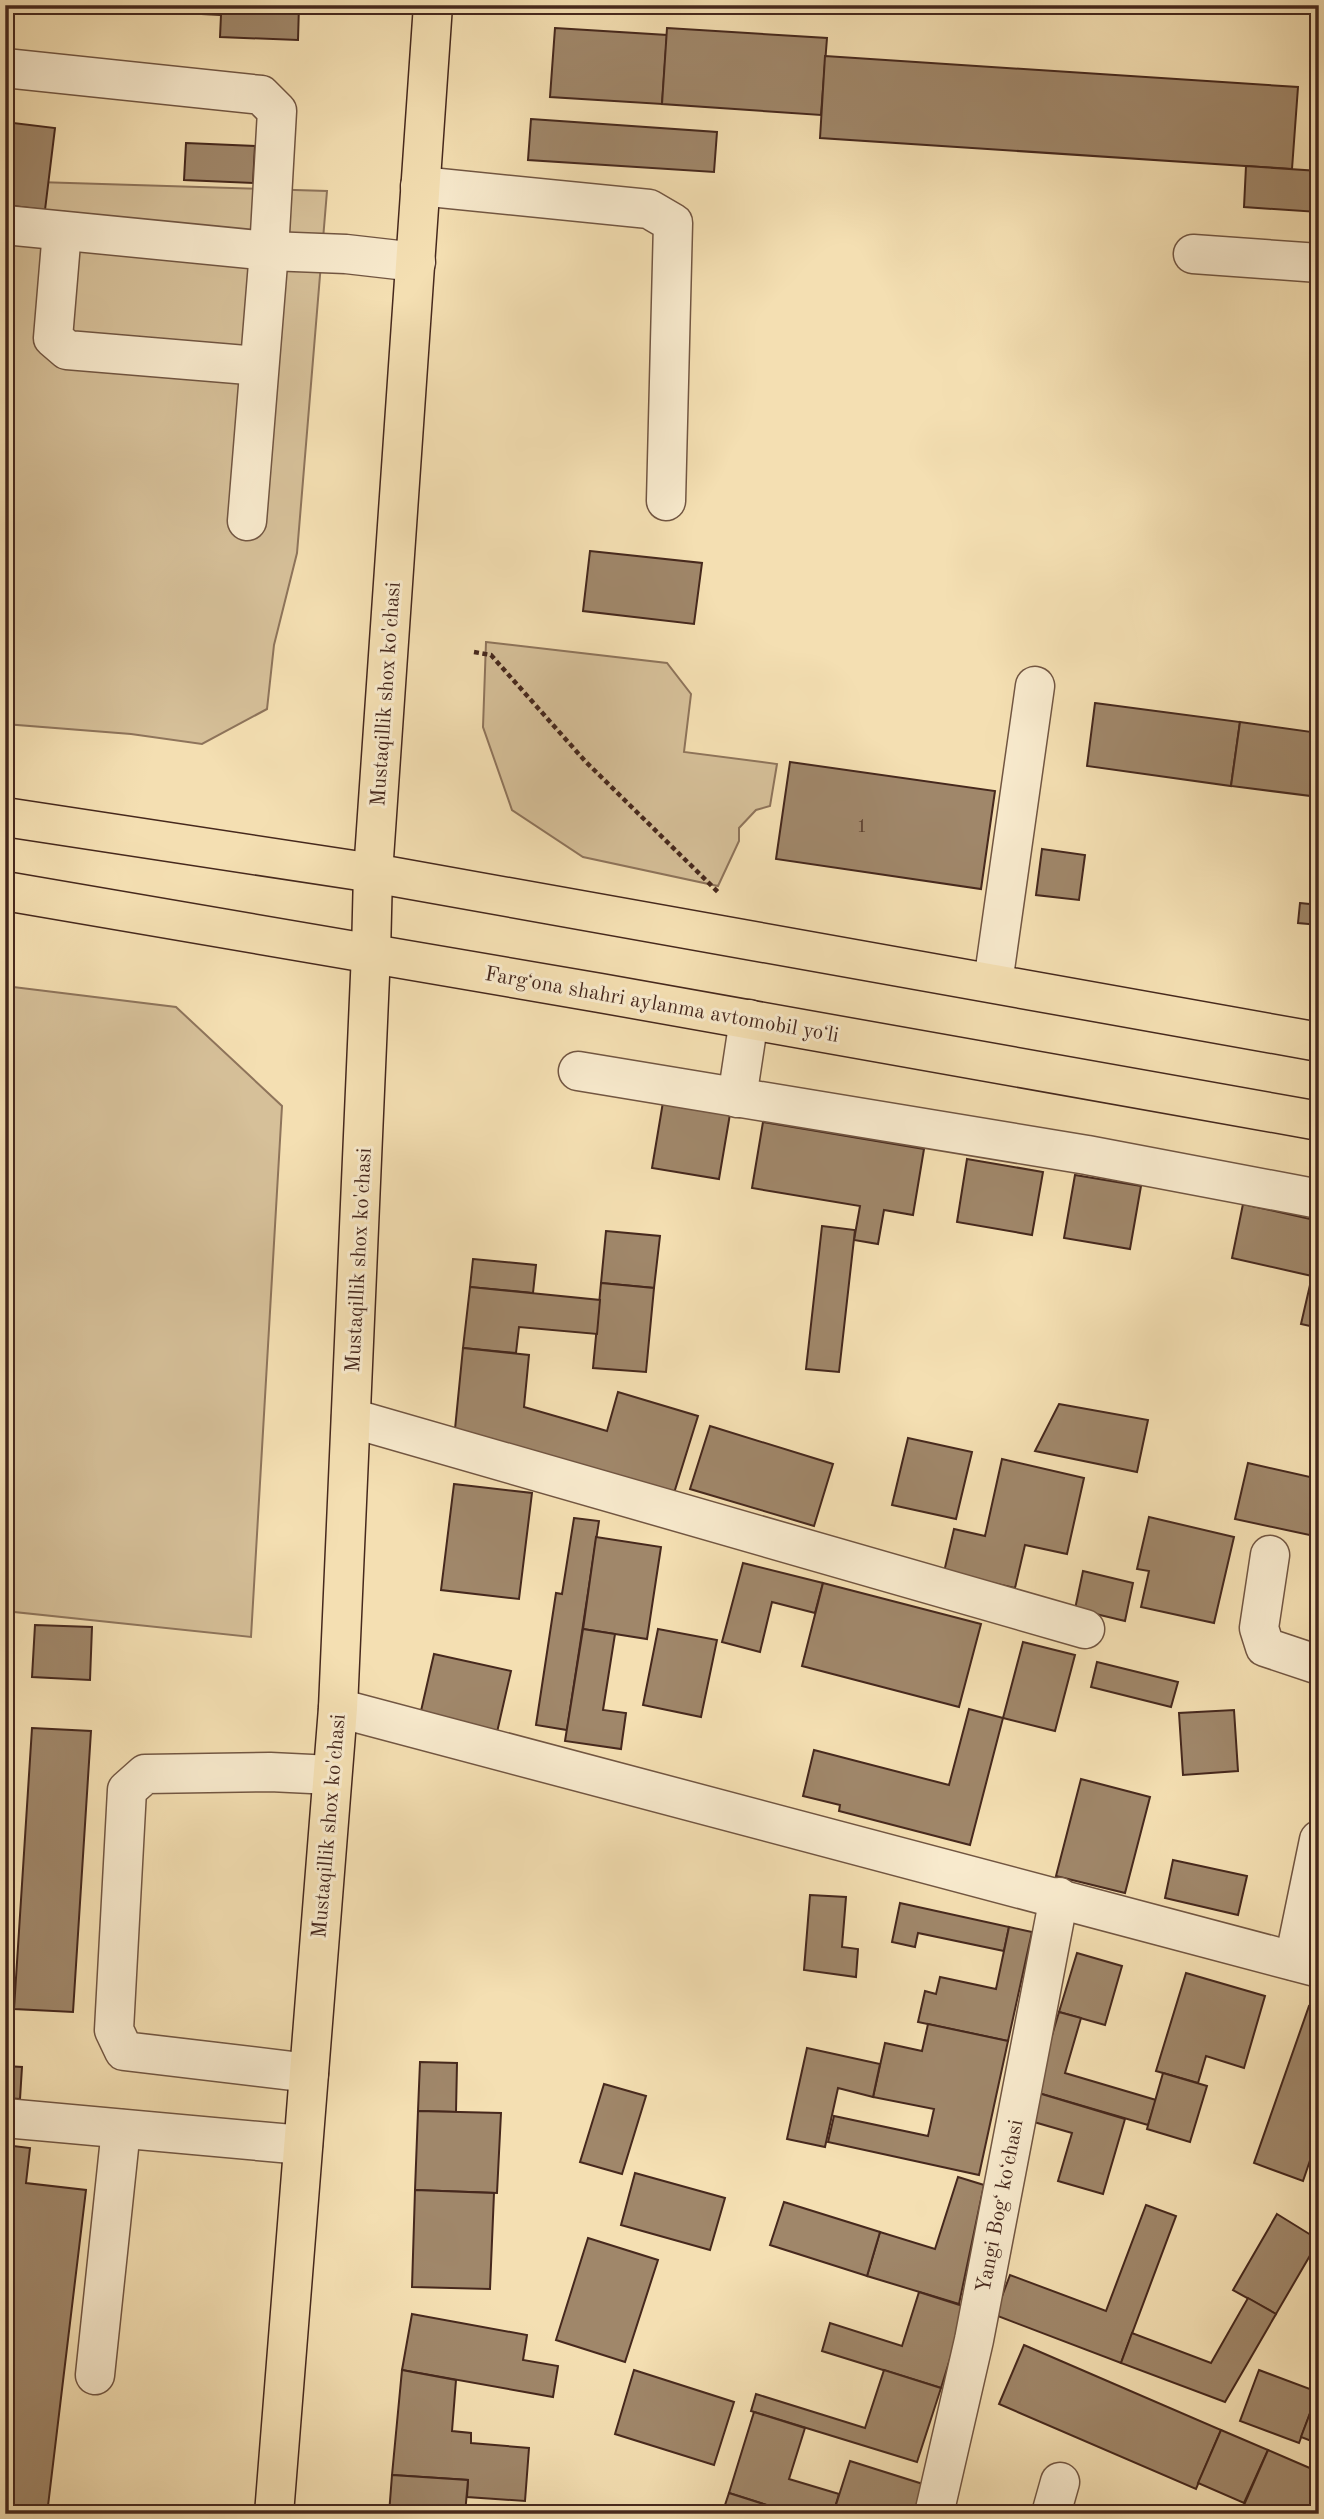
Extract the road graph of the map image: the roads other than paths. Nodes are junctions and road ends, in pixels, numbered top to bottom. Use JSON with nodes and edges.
{"nodes":[{"id":1,"x":433,"y":5,"type":"edge"},
{"id":2,"x":5,"y":68,"type":"edge"},
{"id":3,"x":421,"y":186,"type":"junction"},
{"id":4,"x":5,"y":225,"type":"edge"},
{"id":5,"x":62,"y":231,"type":"junction"},
{"id":6,"x":269,"y":251,"type":"junction"},
{"id":7,"x":1193,"y":254,"type":"dead end"},
{"id":8,"x":415,"y":262,"type":"junction"},
{"id":9,"x":1319,"y":263,"type":"edge"},
{"id":10,"x":259,"y":366,"type":"junction"},
{"id":11,"x":666,"y":501,"type":"dead end"},
{"id":12,"x":247,"y":521,"type":"dead end"},
{"id":13,"x":1035,"y":686,"type":"dead end"},
{"id":14,"x":5,"y":817,"type":"edge"},
{"id":15,"x":373,"y":873,"type":"junction"},
{"id":16,"x":5,"y":891,"type":"edge"},
{"id":17,"x":371,"y":953,"type":"junction"},
{"id":18,"x":993,"y":984,"type":"junction"},
{"id":19,"x":749,"y":1019,"type":"junction"},
{"id":20,"x":1319,"y":1042,"type":"edge"},
{"id":21,"x":578,"y":1071,"type":"dead end"},
{"id":22,"x":737,"y":1098,"type":"junction"},
{"id":23,"x":1319,"y":1121,"type":"edge"},
{"id":24,"x":1319,"y":1199,"type":"edge"},
{"id":25,"x":351,"y":1418,"type":"junction"},
{"id":26,"x":1270,"y":1555,"type":"dead end"},
{"id":27,"x":1085,"y":1629,"type":"dead end"},
{"id":28,"x":1319,"y":1665,"type":"edge"},
{"id":29,"x":338,"y":1708,"type":"junction"},
{"id":30,"x":332,"y":1775,"type":"junction"},
{"id":31,"x":1317,"y":1856,"type":"edge"},
{"id":32,"x":1059,"y":1897,"type":"junction"},
{"id":33,"x":1306,"y":1964,"type":"edge"},
{"id":34,"x":309,"y":2073,"type":"junction"},
{"id":35,"x":5,"y":2119,"type":"edge"},
{"id":36,"x":121,"y":2129,"type":"junction"},
{"id":37,"x":303,"y":2145,"type":"junction"},
{"id":38,"x":95,"y":2375,"type":"dead end"},
{"id":39,"x":274,"y":2514,"type":"edge"},
{"id":40,"x":934,"y":2514,"type":"edge"}],
"edges":[{"from":1,"to":3,"type":"main road","name":"Mustaqillik shox ko'chasi"},
{"from":2,"to":6,"type":"street"},
{"from":3,"to":8,"type":"main road","name":"Mustaqillik shox ko'chasi"},
{"from":3,"to":11,"type":"street"},
{"from":4,"to":5,"type":"street"},
{"from":5,"to":6,"type":"street"},
{"from":5,"to":10,"type":"street"},
{"from":6,"to":8,"type":"street"},
{"from":6,"to":10,"type":"street"},
{"from":7,"to":9,"type":"street"},
{"from":8,"to":15,"type":"main road","name":"Mustaqillik shox ko'chasi"},
{"from":10,"to":12,"type":"street"},
{"from":13,"to":18,"type":"street"},
{"from":14,"to":15,"type":"main road"},
{"from":15,"to":17,"type":"main road","name":"Mustaqillik shox ko'chasi"},
{"from":15,"to":18,"type":"main road"},
{"from":16,"to":17,"type":"main road","name":"Fargʻona shahri aylanma avtomobil yoʻli"},
{"from":17,"to":19,"type":"main road","name":"Fargʻona shahri aylanma avtomobil yoʻli"},
{"from":17,"to":25,"type":"main road","name":"Mustaqillik shox ko'chasi"},
{"from":18,"to":20,"type":"main road"},
{"from":19,"to":22,"type":"street"},
{"from":19,"to":23,"type":"main road","name":"Fargʻona shahri aylanma avtomobil yoʻli"},
{"from":21,"to":22,"type":"street"},
{"from":22,"to":24,"type":"street"},
{"from":25,"to":27,"type":"street"},
{"from":25,"to":29,"type":"main road","name":"Mustaqillik shox ko'chasi"},
{"from":26,"to":28,"type":"street"},
{"from":29,"to":30,"type":"main road","name":"Mustaqillik shox ko'chasi"},
{"from":29,"to":32,"type":"street"},
{"from":30,"to":34,"type":"main road","name":"Mustaqillik shox ko'chasi"},
{"from":30,"to":34,"type":"street"},
{"from":31,"to":33,"type":"street"},
{"from":32,"to":33,"type":"street"},
{"from":32,"to":40,"type":"street","name":"Yangi Bogʻ koʻchasi"},
{"from":34,"to":37,"type":"main road","name":"Mustaqillik shox ko'chasi"},
{"from":35,"to":36,"type":"street"},
{"from":36,"to":37,"type":"street"},
{"from":36,"to":38,"type":"street"},
{"from":37,"to":39,"type":"main road","name":"Mustaqillik shox ko'chasi"}]}
